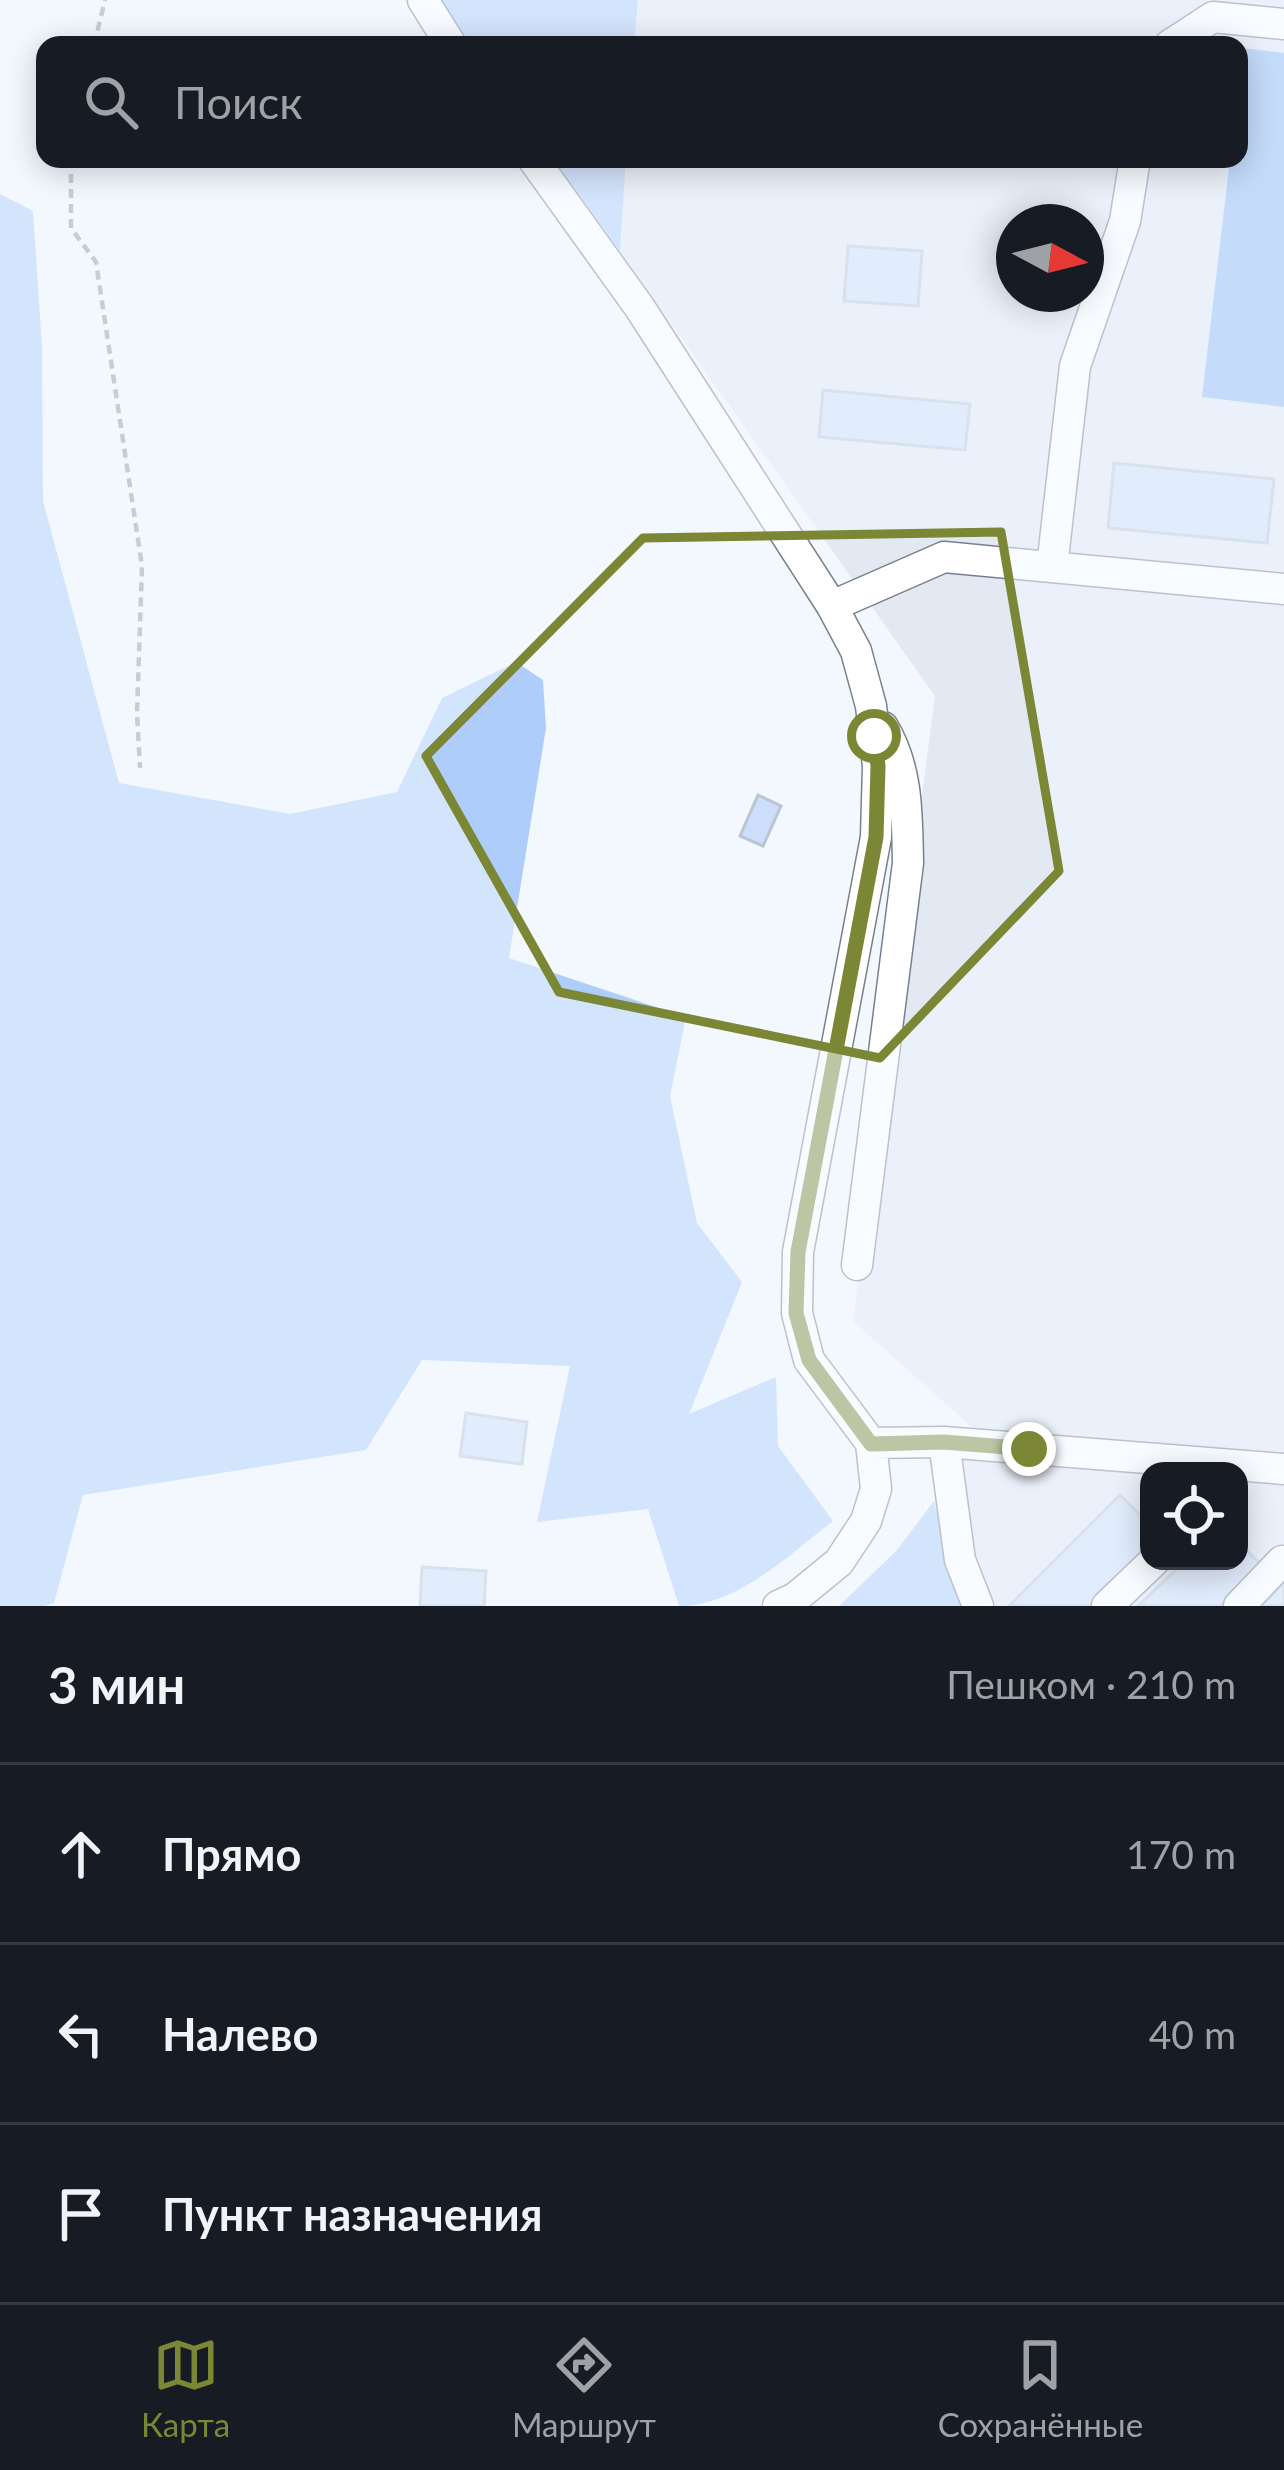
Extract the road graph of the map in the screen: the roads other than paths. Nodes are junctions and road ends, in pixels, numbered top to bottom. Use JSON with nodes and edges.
{"nodes":[{"id":1,"x":423,"y":0,"type":"edge"},
{"id":2,"x":1284,"y":24,"type":"edge"},
{"id":3,"x":445,"y":36,"type":"edge"},
{"id":4,"x":1183,"y":36,"type":"edge"},
{"id":5,"x":539,"y":168,"type":"edge"},
{"id":6,"x":1134,"y":168,"type":"edge"},
{"id":7,"x":1052,"y":567,"type":"junction"},
{"id":8,"x":1284,"y":589,"type":"edge"},
{"id":9,"x":832,"y":607,"type":"junction"},
{"id":10,"x":871,"y":706,"type":"junction"},
{"id":11,"x":856,"y":1265,"type":"dead end"},
{"id":12,"x":944,"y":1442,"type":"junction"},
{"id":13,"x":871,"y":1444,"type":"junction"},
{"id":14,"x":1284,"y":1468,"type":"edge"},
{"id":15,"x":1282,"y":1561,"type":"edge"},
{"id":16,"x":1145,"y":1570,"type":"edge"},
{"id":17,"x":778,"y":1606,"type":"edge"},
{"id":18,"x":978,"y":1606,"type":"edge"},
{"id":19,"x":1107,"y":1606,"type":"edge"},
{"id":20,"x":1239,"y":1606,"type":"edge"}],
"edges":[{"from":1,"to":3,"type":"street"},
{"from":2,"to":4,"type":"street"},
{"from":5,"to":9,"type":"street"},
{"from":6,"to":7,"type":"street"},
{"from":7,"to":8,"type":"street"},
{"from":7,"to":9,"type":"street"},
{"from":9,"to":10,"type":"street"},
{"from":10,"to":11,"type":"street"},
{"from":10,"to":13,"type":"street"},
{"from":12,"to":13,"type":"street"},
{"from":12,"to":14,"type":"street"},
{"from":12,"to":18,"type":"street"},
{"from":13,"to":17,"type":"street"},
{"from":15,"to":20,"type":"street"},
{"from":16,"to":19,"type":"street"}]}
